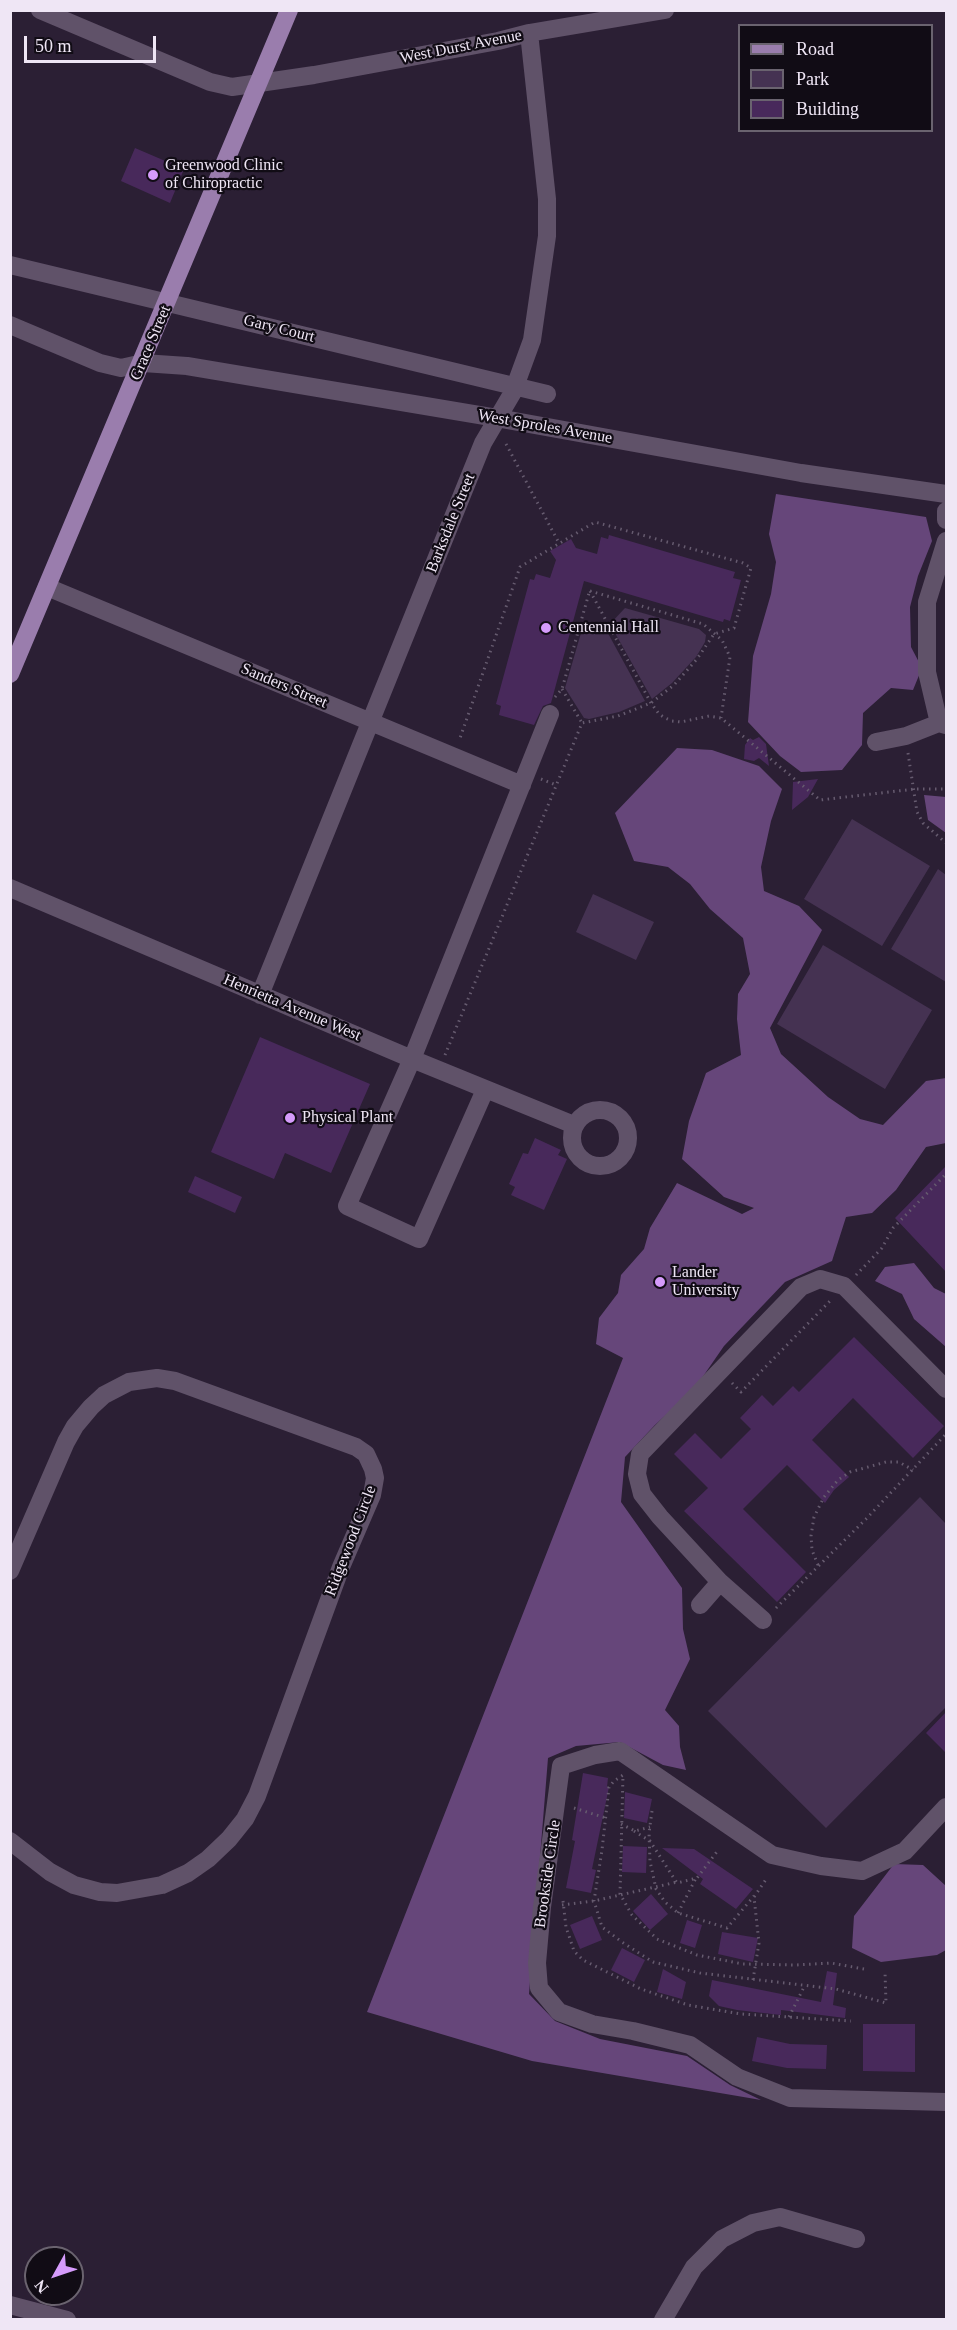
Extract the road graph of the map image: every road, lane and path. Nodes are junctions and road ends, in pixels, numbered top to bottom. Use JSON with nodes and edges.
{"nodes":[{"id":1,"x":39,"y":10,"type":"edge"},
{"id":2,"x":289,"y":10,"type":"edge"},
{"id":3,"x":664,"y":10,"type":"edge"},
{"id":4,"x":529,"y":33,"type":"junction"},
{"id":5,"x":259,"y":84,"type":"junction"},
{"id":6,"x":10,"y":265,"type":"edge"},
{"id":7,"x":10,"y":326,"type":"edge"},
{"id":8,"x":143,"y":363,"type":"junction"},
{"id":9,"x":547,"y":394,"type":"dead end"},
{"id":10,"x":497,"y":418,"type":"junction"},
{"id":11,"x":506,"y":444,"type":"dead end"},
{"id":12,"x":946,"y":494,"type":"edge"},
{"id":13,"x":946,"y":511,"type":"edge"},
{"id":14,"x":946,"y":520,"type":"edge"},
{"id":15,"x":946,"y":541,"type":"edge"},
{"id":16,"x":559,"y":543,"type":"junction"},
{"id":17,"x":47,"y":587,"type":"junction"},
{"id":18,"x":590,"y":591,"type":"junction"},
{"id":19,"x":714,"y":634,"type":"junction"},
{"id":20,"x":10,"y":674,"type":"edge"},
{"id":21,"x":562,"y":688,"type":"junction"},
{"id":22,"x":651,"y":702,"type":"junction"},
{"id":23,"x":550,"y":714,"type":"joint"},
{"id":24,"x":721,"y":718,"type":"junction"},
{"id":25,"x":372,"y":723,"type":"junction"},
{"id":26,"x":582,"y":723,"type":"junction"},
{"id":27,"x":943,"y":724,"type":"edge"},
{"id":28,"x":906,"y":736,"type":"junction"},
{"id":29,"x":876,"y":742,"type":"dead end"},
{"id":30,"x":457,"y":747,"type":"dead end"},
{"id":31,"x":522,"y":785,"type":"junction"},
{"id":32,"x":915,"y":789,"type":"junction"},
{"id":33,"x":946,"y":789,"type":"edge"},
{"id":34,"x":946,"y":843,"type":"edge"},
{"id":35,"x":10,"y":888,"type":"edge"},
{"id":36,"x":260,"y":995,"type":"junction"},
{"id":37,"x":412,"y":1059,"type":"junction"},
{"id":38,"x":438,"y":1070,"type":"junction"},
{"id":39,"x":485,"y":1090,"type":"junction"},
{"id":40,"x":574,"y":1125,"type":"dead end"},
{"id":41,"x":946,"y":1389,"type":"edge"},
{"id":42,"x":946,"y":1434,"type":"edge"},
{"id":43,"x":913,"y":1470,"type":"junction"},
{"id":44,"x":818,"y":1565,"type":"junction"},
{"id":45,"x":10,"y":1571,"type":"edge"},
{"id":46,"x":720,"y":1582,"type":"junction"},
{"id":47,"x":700,"y":1605,"type":"dead end"},
{"id":48,"x":763,"y":1620,"type":"joint"},
{"id":49,"x":946,"y":1807,"type":"edge"},
{"id":50,"x":652,"y":1811,"type":"dead end"},
{"id":51,"x":573,"y":1818,"type":"dead end"},
{"id":52,"x":606,"y":1818,"type":"junction"},
{"id":53,"x":621,"y":1824,"type":"junction"},
{"id":54,"x":650,"y":1827,"type":"junction"},
{"id":55,"x":634,"y":1831,"type":"junction"},
{"id":56,"x":10,"y":1841,"type":"edge"},
{"id":57,"x":650,"y":1841,"type":"junction"},
{"id":58,"x":719,"y":1849,"type":"dead end"},
{"id":59,"x":696,"y":1878,"type":"junction"},
{"id":60,"x":767,"y":1878,"type":"dead end"},
{"id":61,"x":676,"y":1882,"type":"junction"},
{"id":62,"x":655,"y":1886,"type":"junction"},
{"id":63,"x":620,"y":1894,"type":"junction"},
{"id":64,"x":754,"y":1896,"type":"junction"},
{"id":65,"x":563,"y":1897,"type":"dead end"},
{"id":66,"x":594,"y":1901,"type":"junction"},
{"id":67,"x":562,"y":1905,"type":"junction"},
{"id":68,"x":542,"y":1907,"type":"junction"},
{"id":69,"x":678,"y":1913,"type":"junction"},
{"id":70,"x":756,"y":1964,"type":"junction"},
{"id":71,"x":864,"y":1969,"type":"dead end"},
{"id":72,"x":885,"y":1972,"type":"dead end"},
{"id":73,"x":753,"y":1980,"type":"junction"},
{"id":74,"x":805,"y":1985,"type":"junction"},
{"id":75,"x":789,"y":2017,"type":"junction"},
{"id":76,"x":851,"y":2021,"type":"dead end"},
{"id":77,"x":946,"y":2102,"type":"edge"},
{"id":78,"x":856,"y":2239,"type":"dead end"},
{"id":79,"x":10,"y":2305,"type":"edge"},
{"id":80,"x":66,"y":2319,"type":"edge"},
{"id":81,"x":663,"y":2319,"type":"edge"}],
"edges":[{"from":1,"to":5,"type":"street","name":"West Durst Avenue"},
{"from":2,"to":5,"type":"main road","name":"Grace Street"},
{"from":3,"to":4,"type":"street","name":"West Durst Avenue"},
{"from":4,"to":5,"type":"street","name":"West Durst Avenue"},
{"from":4,"to":10,"type":"street","name":"Barksdale Street"},
{"from":5,"to":8,"type":"main road","name":"Grace Street"},
{"from":6,"to":9,"type":"street","name":"Gary Court"},
{"from":7,"to":8,"type":"street","name":"West Sproles Avenue"},
{"from":8,"to":10,"type":"street","name":"West Sproles Avenue"},
{"from":8,"to":17,"type":"main road","name":"Grace Street"},
{"from":10,"to":12,"type":"street","name":"West Sproles Avenue"},
{"from":10,"to":25,"type":"street","name":"Barksdale Street"},
{"from":11,"to":16,"type":"path"},
{"from":13,"to":14,"type":"street"},
{"from":15,"to":27,"type":"street"},
{"from":16,"to":19,"type":"path"},
{"from":16,"to":30,"type":"path"},
{"from":17,"to":20,"type":"main road","name":"Grace Street"},
{"from":17,"to":25,"type":"street","name":"Sanders Street"},
{"from":18,"to":19,"type":"path"},
{"from":18,"to":21,"type":"path"},
{"from":18,"to":22,"type":"path"},
{"from":19,"to":22,"type":"path"},
{"from":19,"to":24,"type":"path"},
{"from":21,"to":23,"type":"path"},
{"from":21,"to":26,"type":"path"},
{"from":22,"to":24,"type":"path"},
{"from":22,"to":26,"type":"path"},
{"from":23,"to":31,"type":"street"},
{"from":24,"to":32,"type":"path"},
{"from":25,"to":31,"type":"street","name":"Sanders Street"},
{"from":25,"to":36,"type":"street","name":"Barksdale Street"},
{"from":26,"to":38,"type":"path"},
{"from":27,"to":28,"type":"street"},
{"from":28,"to":29,"type":"street"},
{"from":28,"to":32,"type":"path"},
{"from":31,"to":37,"type":"street"},
{"from":32,"to":33,"type":"path"},
{"from":32,"to":34,"type":"path"},
{"from":35,"to":36,"type":"street","name":"Henrietta Avenue West"},
{"from":36,"to":37,"type":"street","name":"Henrietta Avenue West"},
{"from":37,"to":38,"type":"street","name":"Henrietta Avenue West"},
{"from":37,"to":39,"type":"street"},
{"from":38,"to":39,"type":"street","name":"Henrietta Avenue West"},
{"from":39,"to":40,"type":"street","name":"Henrietta Avenue West"},
{"from":41,"to":46,"type":"street"},
{"from":42,"to":43,"type":"path"},
{"from":43,"to":44,"type":"path"},
{"from":43,"to":44,"type":"path"},
{"from":44,"to":48,"type":"path"},
{"from":45,"to":56,"type":"street","name":"Ridgewood Circle"},
{"from":46,"to":47,"type":"street"},
{"from":46,"to":48,"type":"street"},
{"from":49,"to":68,"type":"street","name":"Brookside Circle"},
{"from":50,"to":54,"type":"path"},
{"from":51,"to":52,"type":"path"},
{"from":52,"to":53,"type":"path"},
{"from":52,"to":66,"type":"path"},
{"from":53,"to":55,"type":"path"},
{"from":53,"to":63,"type":"path"},
{"from":54,"to":55,"type":"path"},
{"from":54,"to":57,"type":"path"},
{"from":55,"to":57,"type":"path"},
{"from":57,"to":61,"type":"path"},
{"from":57,"to":62,"type":"path"},
{"from":58,"to":59,"type":"path"},
{"from":59,"to":61,"type":"path"},
{"from":59,"to":69,"type":"path"},
{"from":60,"to":64,"type":"path"},
{"from":61,"to":62,"type":"path"},
{"from":62,"to":63,"type":"path"},
{"from":62,"to":69,"type":"path"},
{"from":63,"to":66,"type":"path"},
{"from":63,"to":70,"type":"path"},
{"from":64,"to":69,"type":"path"},
{"from":64,"to":70,"type":"path"},
{"from":65,"to":67,"type":"path"},
{"from":66,"to":67,"type":"path"},
{"from":66,"to":73,"type":"path"},
{"from":67,"to":68,"type":"path"},
{"from":67,"to":75,"type":"path"},
{"from":68,"to":77,"type":"street","name":"Brookside Circle"},
{"from":70,"to":71,"type":"path"},
{"from":70,"to":73,"type":"path"},
{"from":72,"to":74,"type":"path"},
{"from":73,"to":74,"type":"path"},
{"from":74,"to":75,"type":"path"},
{"from":75,"to":76,"type":"path"},
{"from":78,"to":81,"type":"street"},
{"from":79,"to":80,"type":"street"}]}
